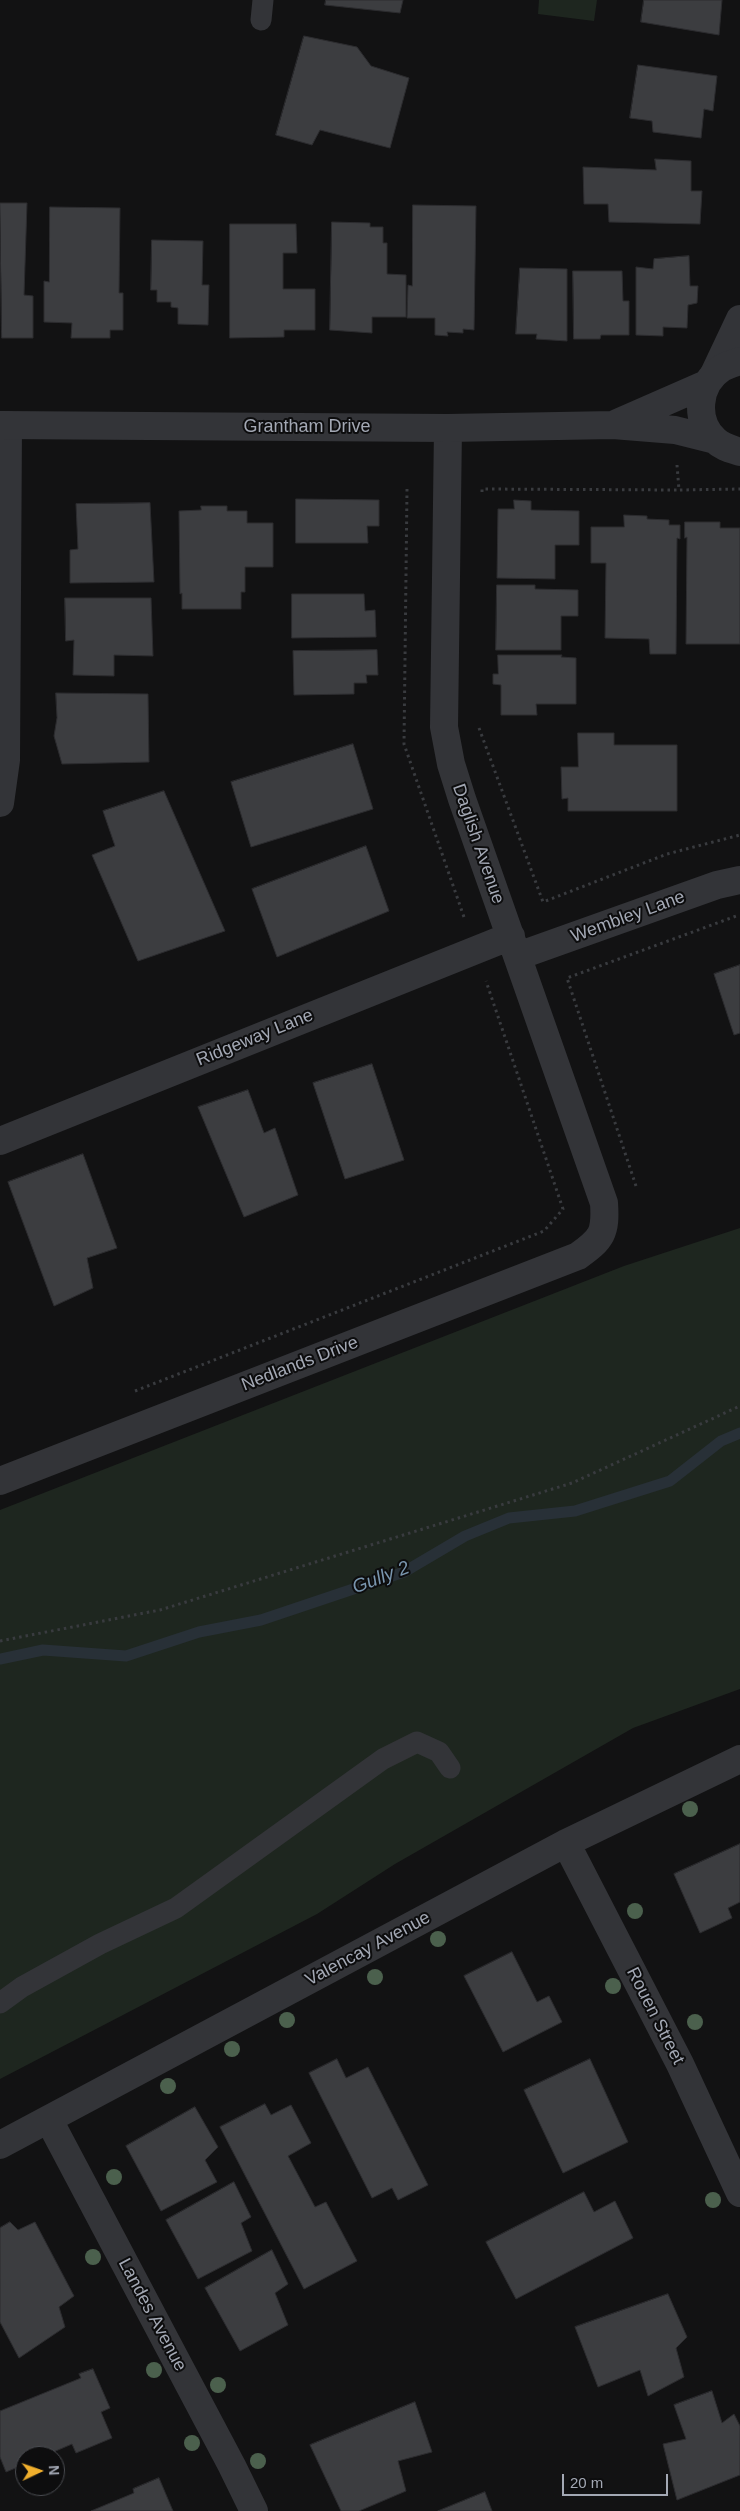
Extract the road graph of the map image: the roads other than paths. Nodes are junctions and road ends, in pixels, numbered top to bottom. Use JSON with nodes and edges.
{"nodes":[{"id":1,"x":740,"y":319,"type":"edge"},
{"id":2,"x":740,"y":361,"type":"edge"},
{"id":3,"x":710,"y":379,"type":"junction"},
{"id":4,"x":613,"y":424,"type":"junction"},
{"id":5,"x":4,"y":425,"type":"edge"},
{"id":6,"x":448,"y":428,"type":"junction"},
{"id":7,"x":715,"y":440,"type":"junction"},
{"id":8,"x":740,"y":452,"type":"edge"},
{"id":9,"x":0,"y":803,"type":"edge"},
{"id":10,"x":740,"y":880,"type":"edge"},
{"id":11,"x":514,"y":946,"type":"junction"},
{"id":12,"x":0,"y":1141,"type":"edge"},
{"id":13,"x":598,"y":1242,"type":"joint"},
{"id":14,"x":0,"y":1481,"type":"edge"},
{"id":15,"x":740,"y":1758,"type":"edge"},
{"id":16,"x":450,"y":1768,"type":"dead end"},
{"id":17,"x":566,"y":1842,"type":"junction"},
{"id":18,"x":0,"y":2003,"type":"edge"},
{"id":19,"x":49,"y":2120,"type":"junction"},
{"id":20,"x":0,"y":2145,"type":"edge"},
{"id":21,"x":740,"y":2192,"type":"edge"},
{"id":22,"x":254,"y":2511,"type":"edge"}],
"edges":[{"from":1,"to":3,"type":"street"},
{"from":2,"to":3,"type":"street","name":"Grantham Drive"},
{"from":3,"to":4,"type":"street","name":"Grantham Drive"},
{"from":3,"to":7,"type":"street"},
{"from":4,"to":6,"type":"street","name":"Grantham Drive"},
{"from":4,"to":7,"type":"street","name":"Grantham Drive"},
{"from":5,"to":6,"type":"street","name":"Grantham Drive"},
{"from":5,"to":9,"type":"street"},
{"from":6,"to":11,"type":"street","name":"Daglish Avenue"},
{"from":7,"to":8,"type":"street","name":"Grantham Drive"},
{"from":10,"to":11,"type":"street","name":"Wembley Lane"},
{"from":11,"to":12,"type":"street","name":"Ridgeway Lane"},
{"from":11,"to":13,"type":"street","name":"Daglish Avenue"},
{"from":13,"to":14,"type":"street","name":"Nedlands Drive"},
{"from":15,"to":17,"type":"street","name":"Valencay Avenue"},
{"from":16,"to":18,"type":"lane"},
{"from":17,"to":19,"type":"street","name":"Valencay Avenue"},
{"from":17,"to":21,"type":"street","name":"Rouen Street"},
{"from":19,"to":20,"type":"street","name":"Valencay Avenue"},
{"from":19,"to":22,"type":"street","name":"Landes Avenue"}]}
